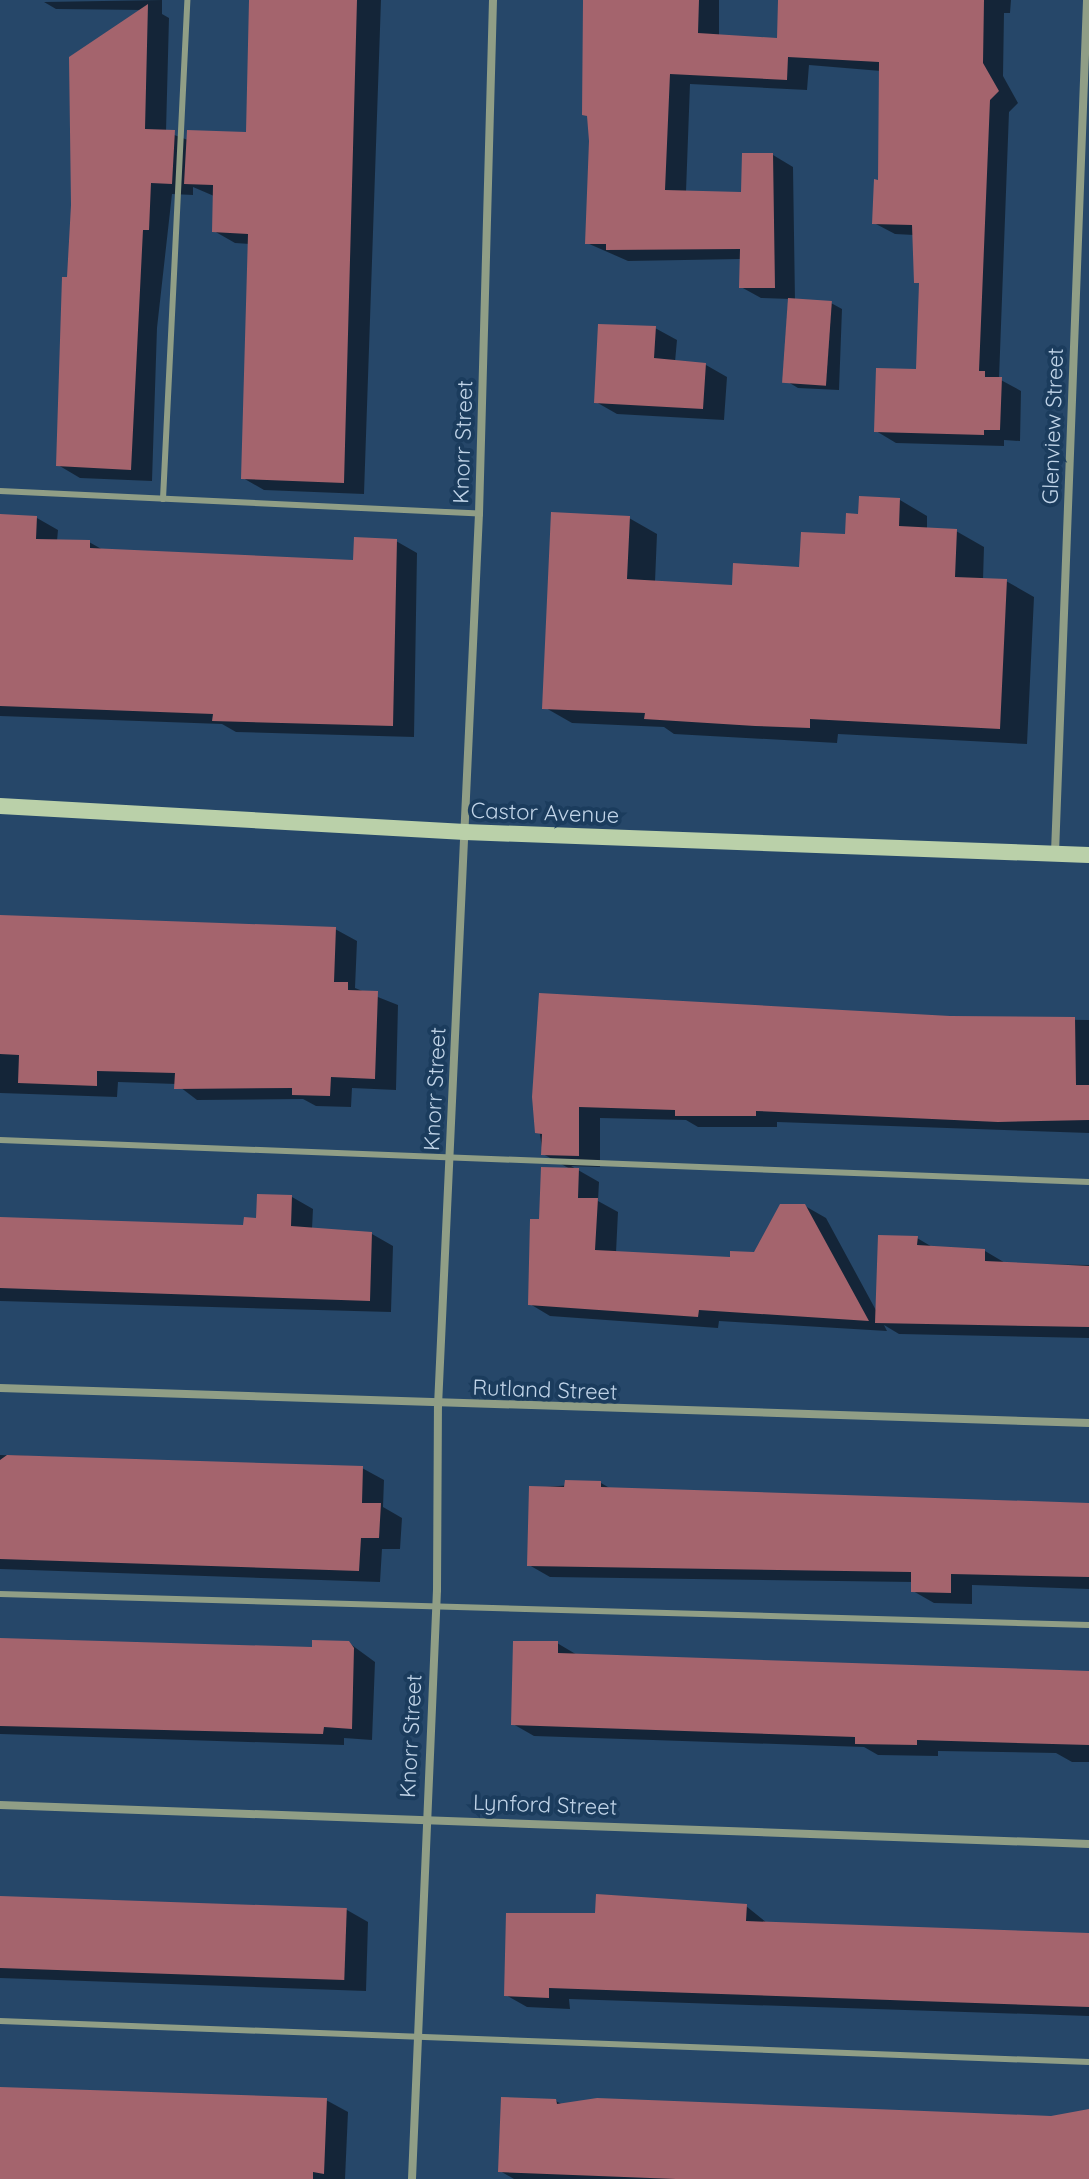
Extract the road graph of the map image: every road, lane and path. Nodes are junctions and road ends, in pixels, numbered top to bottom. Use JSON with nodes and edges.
{"nodes":[{"id":1,"x":187,"y":0,"type":"edge"},
{"id":2,"x":493,"y":0,"type":"edge"},
{"id":3,"x":1087,"y":0,"type":"edge"},
{"id":4,"x":0,"y":491,"type":"edge"},
{"id":5,"x":163,"y":499,"type":"junction"},
{"id":6,"x":479,"y":514,"type":"junction"},
{"id":7,"x":0,"y":806,"type":"edge"},
{"id":8,"x":465,"y":832,"type":"junction"},
{"id":9,"x":1055,"y":853,"type":"junction"},
{"id":10,"x":1089,"y":855,"type":"edge"},
{"id":11,"x":0,"y":1140,"type":"edge"},
{"id":12,"x":450,"y":1158,"type":"junction"},
{"id":13,"x":1089,"y":1182,"type":"edge"},
{"id":14,"x":0,"y":1388,"type":"edge"},
{"id":15,"x":438,"y":1406,"type":"junction"},
{"id":16,"x":1089,"y":1423,"type":"edge"},
{"id":17,"x":0,"y":1594,"type":"edge"},
{"id":18,"x":436,"y":1608,"type":"junction"},
{"id":19,"x":1089,"y":1625,"type":"edge"},
{"id":20,"x":0,"y":1805,"type":"edge"},
{"id":21,"x":425,"y":1818,"type":"junction"},
{"id":22,"x":1089,"y":1844,"type":"edge"},
{"id":23,"x":0,"y":2021,"type":"edge"},
{"id":24,"x":417,"y":2041,"type":"junction"},
{"id":25,"x":1089,"y":2062,"type":"edge"},
{"id":26,"x":412,"y":2179,"type":"edge"}],
"edges":[{"from":1,"to":5,"type":"lane"},
{"from":2,"to":6,"type":"street","name":"Knorr Street"},
{"from":3,"to":9,"type":"street","name":"Glenview Street"},
{"from":4,"to":5,"type":"lane"},
{"from":5,"to":6,"type":"lane"},
{"from":6,"to":8,"type":"street","name":"Knorr Street"},
{"from":7,"to":8,"type":"main road","name":"Castor Avenue"},
{"from":8,"to":9,"type":"main road","name":"Castor Avenue"},
{"from":8,"to":12,"type":"street","name":"Knorr Street"},
{"from":9,"to":10,"type":"main road","name":"Castor Avenue"},
{"from":11,"to":12,"type":"lane"},
{"from":12,"to":13,"type":"lane"},
{"from":12,"to":15,"type":"street","name":"Knorr Street"},
{"from":14,"to":15,"type":"street","name":"Rutland Street"},
{"from":15,"to":16,"type":"street","name":"Rutland Street"},
{"from":15,"to":18,"type":"street","name":"Knorr Street"},
{"from":17,"to":18,"type":"lane"},
{"from":18,"to":19,"type":"lane"},
{"from":18,"to":21,"type":"street","name":"Knorr Street"},
{"from":20,"to":21,"type":"street","name":"Lynford Street"},
{"from":21,"to":22,"type":"street","name":"Lynford Street"},
{"from":21,"to":24,"type":"street","name":"Knorr Street"},
{"from":23,"to":24,"type":"lane"},
{"from":24,"to":25,"type":"lane"},
{"from":24,"to":26,"type":"street","name":"Knorr Street"}]}
